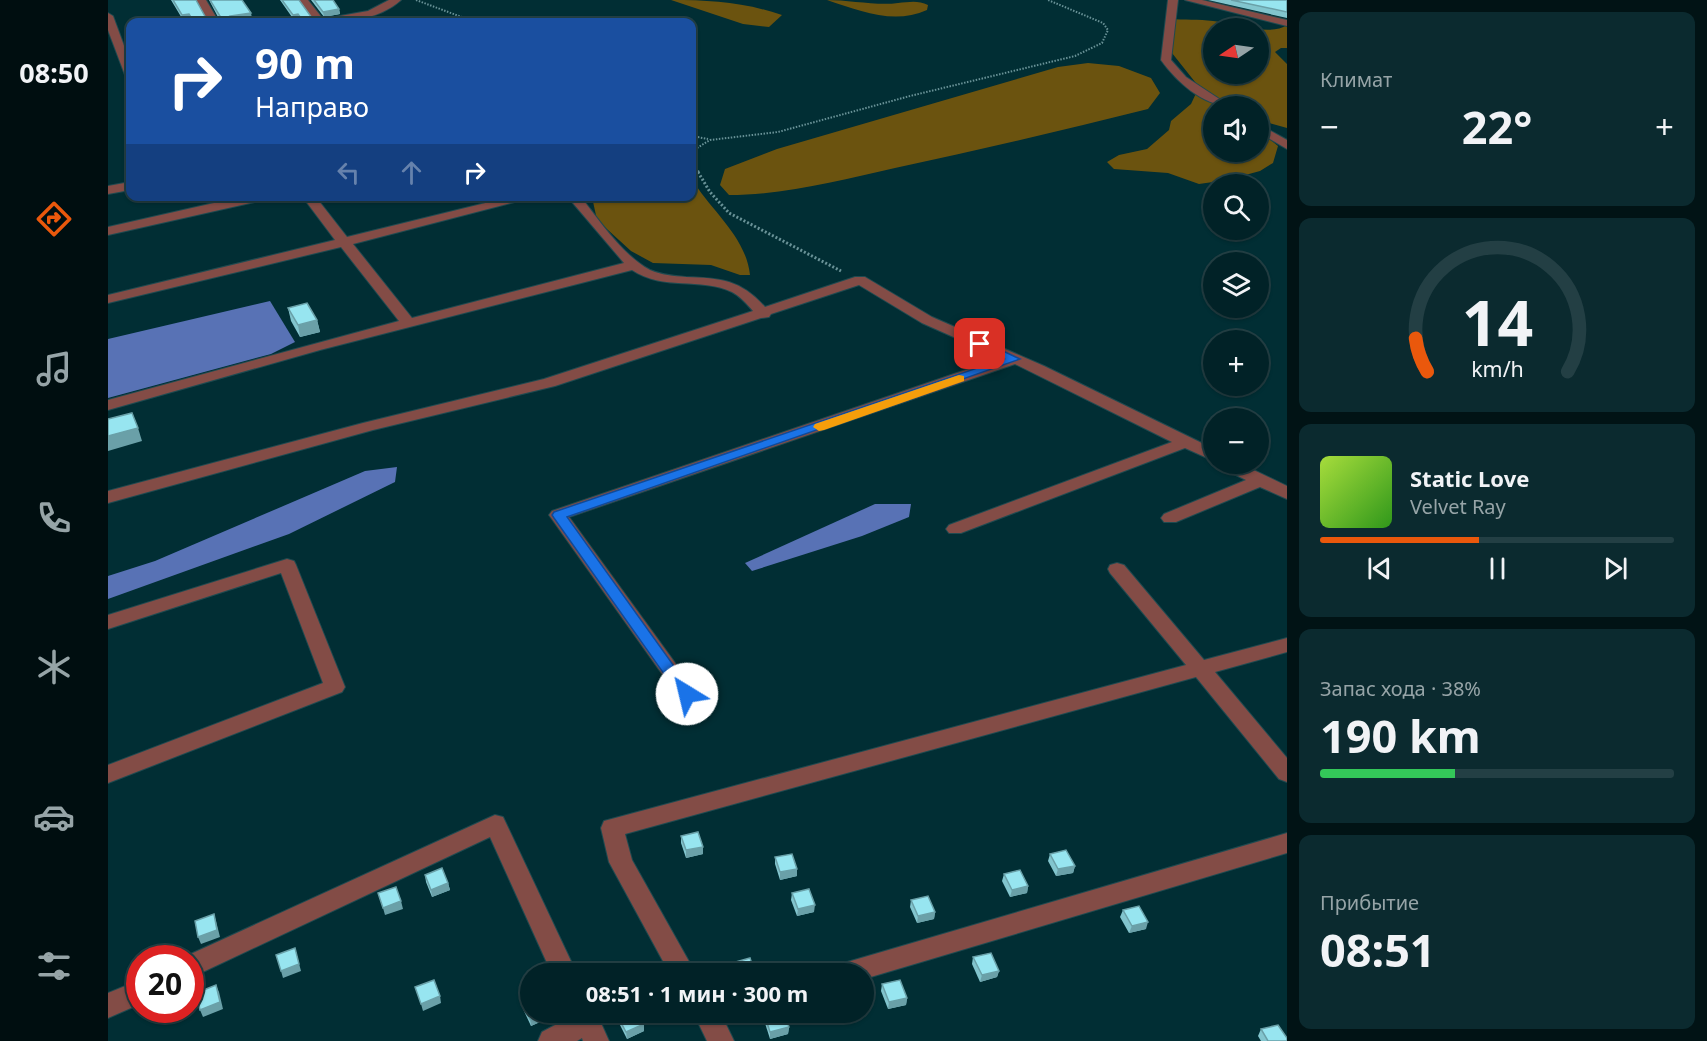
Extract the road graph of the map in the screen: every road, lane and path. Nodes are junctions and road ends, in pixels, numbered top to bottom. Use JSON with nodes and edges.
{"nodes":[{"id":1,"x":201,"y":0,"type":"edge"},
{"id":2,"x":303,"y":0,"type":"edge"},
{"id":3,"x":371,"y":0,"type":"edge"},
{"id":4,"x":396,"y":0,"type":"edge"},
{"id":5,"x":416,"y":0,"type":"edge"},
{"id":6,"x":1048,"y":0,"type":"edge"},
{"id":7,"x":1173,"y":0,"type":"edge"},
{"id":8,"x":1190,"y":0,"type":"edge"},
{"id":9,"x":374,"y":12,"type":"junction"},
{"id":10,"x":108,"y":16,"type":"edge"},
{"id":11,"x":212,"y":18,"type":"edge"},
{"id":12,"x":319,"y":18,"type":"edge"},
{"id":13,"x":343,"y":18,"type":"edge"},
{"id":14,"x":381,"y":18,"type":"edge"},
{"id":15,"x":463,"y":18,"type":"edge"},
{"id":16,"x":1287,"y":23,"type":"edge"},
{"id":17,"x":126,"y":54,"type":"edge"},
{"id":18,"x":126,"y":56,"type":"edge"},
{"id":19,"x":108,"y":59,"type":"edge"},
{"id":20,"x":1209,"y":96,"type":"edge"},
{"id":21,"x":1269,"y":134,"type":"edge"},
{"id":22,"x":696,"y":137,"type":"edge"},
{"id":23,"x":710,"y":140,"type":"junction"},
{"id":24,"x":1287,"y":145,"type":"edge"},
{"id":25,"x":696,"y":149,"type":"edge"},
{"id":26,"x":696,"y":169,"type":"edge"},
{"id":27,"x":126,"y":187,"type":"edge"},
{"id":28,"x":108,"y":190,"type":"edge"},
{"id":29,"x":242,"y":201,"type":"edge"},
{"id":30,"x":312,"y":201,"type":"edge"},
{"id":31,"x":512,"y":201,"type":"edge"},
{"id":32,"x":577,"y":201,"type":"edge"},
{"id":33,"x":108,"y":231,"type":"edge"},
{"id":34,"x":345,"y":242,"type":"junction"},
{"id":35,"x":634,"y":265,"type":"junction"},
{"id":36,"x":860,"y":280,"type":"junction"},
{"id":37,"x":108,"y":299,"type":"edge"},
{"id":38,"x":764,"y":314,"type":"junction"},
{"id":39,"x":408,"y":323,"type":"junction"},
{"id":40,"x":1015,"y":359,"type":"junction"},
{"id":41,"x":108,"y":405,"type":"edge"},
{"id":42,"x":1186,"y":442,"type":"junction"},
{"id":43,"x":1203,"y":450,"type":"edge"},
{"id":44,"x":1249,"y":474,"type":"edge"},
{"id":45,"x":1261,"y":480,"type":"junction"},
{"id":46,"x":1287,"y":493,"type":"edge"},
{"id":47,"x":108,"y":497,"type":"edge"},
{"id":48,"x":1170,"y":518,"type":"dead end"},
{"id":49,"x":955,"y":530,"type":"dead end"},
{"id":50,"x":1117,"y":569,"type":"dead end"},
{"id":51,"x":108,"y":622,"type":"edge"},
{"id":52,"x":1287,"y":645,"type":"edge"},
{"id":53,"x":1199,"y":669,"type":"junction"},
{"id":54,"x":687,"y":694,"type":"dead end"},
{"id":55,"x":1287,"y":773,"type":"edge"},
{"id":56,"x":108,"y":774,"type":"edge"},
{"id":57,"x":1287,"y":843,"type":"edge"},
{"id":58,"x":204,"y":960,"type":"edge"},
{"id":59,"x":560,"y":963,"type":"edge"},
{"id":60,"x":678,"y":963,"type":"edge"},
{"id":61,"x":874,"y":965,"type":"edge"},
{"id":62,"x":126,"y":998,"type":"edge"},
{"id":63,"x":108,"y":1006,"type":"edge"},
{"id":64,"x":713,"y":1023,"type":"edge"},
{"id":65,"x":589,"y":1025,"type":"edge"},
{"id":66,"x":551,"y":1041,"type":"edge"},
{"id":67,"x":721,"y":1041,"type":"edge"}],
"edges":[{"from":1,"to":11,"type":"street"},
{"from":2,"to":12,"type":"street"},
{"from":3,"to":9,"type":"street"},
{"from":4,"to":9,"type":"street"},
{"from":5,"to":15,"type":"path"},
{"from":6,"to":23,"type":"path"},
{"from":7,"to":20,"type":"street"},
{"from":8,"to":16,"type":"street"},
{"from":9,"to":13,"type":"street"},
{"from":9,"to":14,"type":"street"},
{"from":10,"to":17,"type":"street"},
{"from":18,"to":19,"type":"street"},
{"from":21,"to":24,"type":"street"},
{"from":22,"to":23,"type":"path"},
{"from":23,"to":25,"type":"path"},
{"from":26,"to":36,"type":"path"},
{"from":27,"to":28,"type":"street"},
{"from":29,"to":33,"type":"street"},
{"from":30,"to":34,"type":"street"},
{"from":31,"to":34,"type":"street"},
{"from":32,"to":35,"type":"street"},
{"from":34,"to":37,"type":"street"},
{"from":34,"to":39,"type":"street"},
{"from":35,"to":38,"type":"street"},
{"from":35,"to":39,"type":"street"},
{"from":36,"to":38,"type":"street"},
{"from":36,"to":40,"type":"street"},
{"from":38,"to":47,"type":"street"},
{"from":39,"to":41,"type":"street"},
{"from":40,"to":42,"type":"street"},
{"from":40,"to":54,"type":"street"},
{"from":42,"to":43,"type":"street"},
{"from":42,"to":49,"type":"street"},
{"from":44,"to":45,"type":"street"},
{"from":45,"to":46,"type":"street"},
{"from":45,"to":48,"type":"street"},
{"from":50,"to":53,"type":"street"},
{"from":51,"to":56,"type":"street"},
{"from":52,"to":53,"type":"street"},
{"from":53,"to":55,"type":"street"},
{"from":53,"to":60,"type":"street"},
{"from":57,"to":61,"type":"street"},
{"from":58,"to":59,"type":"street"},
{"from":62,"to":63,"type":"street"},
{"from":64,"to":67,"type":"street"},
{"from":65,"to":66,"type":"street"}]}
